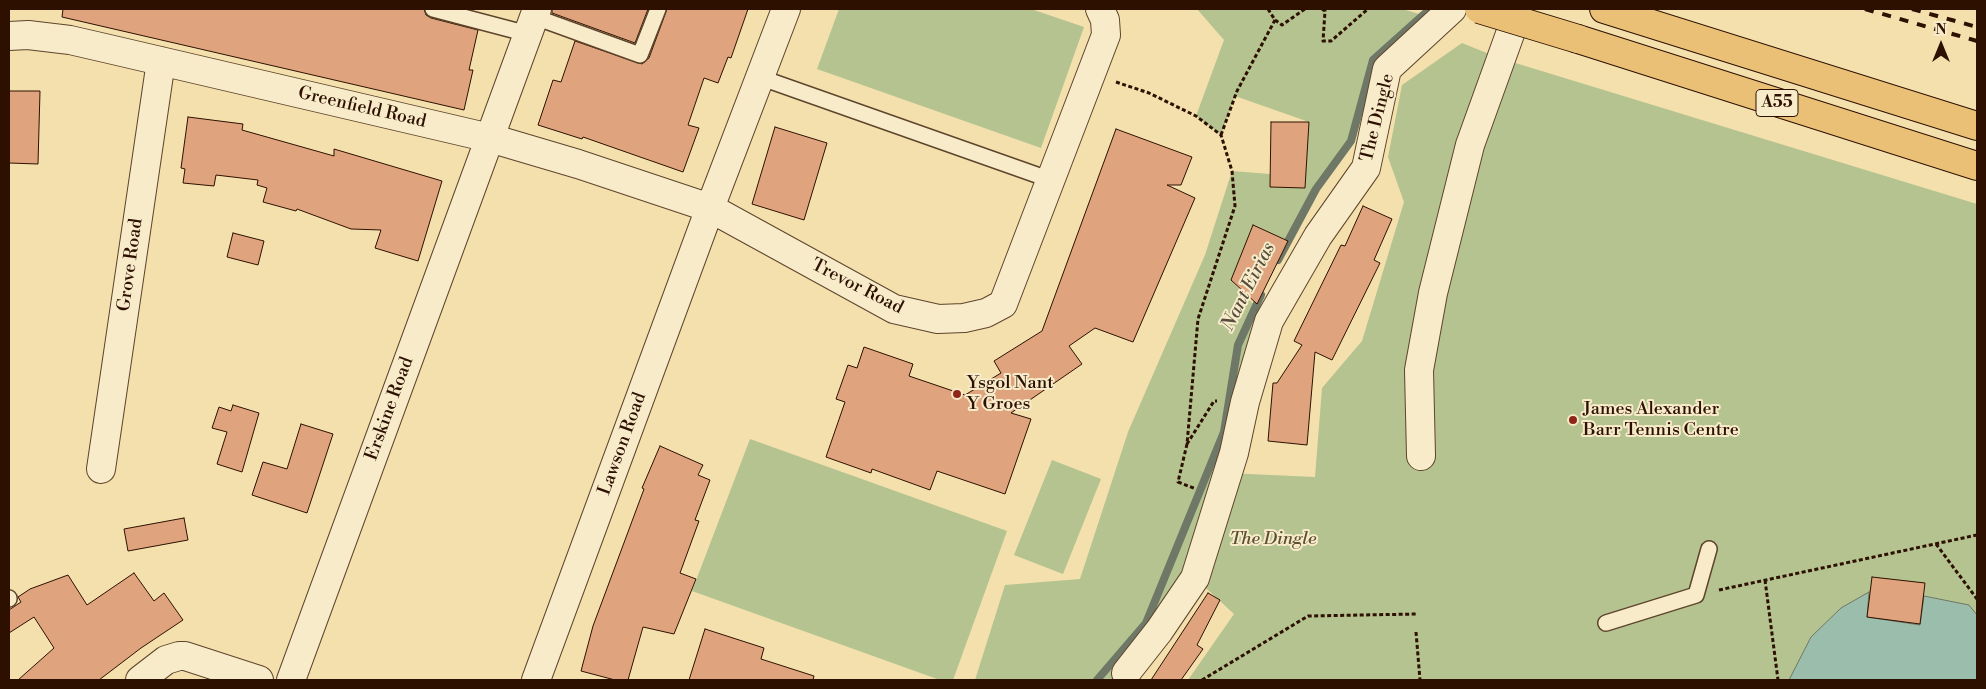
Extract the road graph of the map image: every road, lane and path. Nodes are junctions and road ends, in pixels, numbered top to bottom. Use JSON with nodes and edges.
{"nodes":[{"id":1,"x":432,"y":9,"type":"edge"},
{"id":2,"x":658,"y":9,"type":"edge"},
{"id":3,"x":786,"y":9,"type":"edge"},
{"id":4,"x":1100,"y":9,"type":"edge"},
{"id":5,"x":1268,"y":9,"type":"edge"},
{"id":6,"x":1305,"y":9,"type":"edge"},
{"id":7,"x":1322,"y":9,"type":"edge"},
{"id":8,"x":1368,"y":9,"type":"edge"},
{"id":9,"x":1452,"y":9,"type":"edge"},
{"id":10,"x":1479,"y":9,"type":"edge"},
{"id":11,"x":1519,"y":9,"type":"edge"},
{"id":12,"x":1604,"y":9,"type":"edge"},
{"id":13,"x":533,"y":20,"type":"edge"},
{"id":14,"x":1275,"y":20,"type":"junction"},
{"id":15,"x":9,"y":36,"type":"edge"},
{"id":16,"x":161,"y":61,"type":"junction"},
{"id":17,"x":1092,"y":74,"type":"junction"},
{"id":18,"x":759,"y":77,"type":"junction"},
{"id":19,"x":1977,"y":126,"type":"edge"},
{"id":20,"x":1221,"y":135,"type":"junction"},
{"id":21,"x":490,"y":138,"type":"junction"},
{"id":22,"x":1977,"y":166,"type":"edge"},
{"id":23,"x":1051,"y":180,"type":"junction"},
{"id":24,"x":710,"y":208,"type":"junction"},
{"id":25,"x":1214,"y":401,"type":"dead end"},
{"id":26,"x":1187,"y":444,"type":"junction"},
{"id":27,"x":1421,"y":456,"type":"dead end"},
{"id":28,"x":101,"y":470,"type":"dead end"},
{"id":29,"x":1219,"y":497,"type":"junction"},
{"id":30,"x":1977,"y":535,"type":"edge"},
{"id":31,"x":1936,"y":544,"type":"junction"},
{"id":32,"x":1709,"y":550,"type":"dead end"},
{"id":33,"x":1765,"y":580,"type":"junction"},
{"id":34,"x":1696,"y":595,"type":"junction"},
{"id":35,"x":1977,"y":599,"type":"edge"},
{"id":36,"x":1417,"y":614,"type":"dead end"},
{"id":37,"x":1606,"y":623,"type":"dead end"},
{"id":38,"x":1416,"y":632,"type":"dead end"},
{"id":39,"x":1126,"y":673,"type":"dead end"},
{"id":40,"x":140,"y":680,"type":"edge"},
{"id":41,"x":259,"y":680,"type":"edge"},
{"id":42,"x":291,"y":680,"type":"edge"},
{"id":43,"x":536,"y":680,"type":"edge"},
{"id":44,"x":1202,"y":680,"type":"edge"},
{"id":45,"x":1420,"y":680,"type":"edge"},
{"id":46,"x":1778,"y":680,"type":"edge"}],
"edges":[{"from":1,"to":13,"type":"lane"},
{"from":2,"to":13,"type":"lane"},
{"from":3,"to":18,"type":"street"},
{"from":4,"to":17,"type":"street","name":"Trevor Road"},
{"from":5,"to":14,"type":"path"},
{"from":6,"to":14,"type":"path"},
{"from":7,"to":8,"type":"path"},
{"from":9,"to":29,"type":"street","name":"The Dingle"},
{"from":10,"to":22,"type":"highway","number":"A55","bridge":true},
{"from":11,"to":27,"type":"street"},
{"from":12,"to":19,"type":"highway","number":"A55"},
{"from":13,"to":21,"type":"street","name":"Erskine Road"},
{"from":14,"to":20,"type":"path"},
{"from":15,"to":16,"type":"street","name":"Greenfield Road"},
{"from":16,"to":21,"type":"street","name":"Greenfield Road"},
{"from":16,"to":28,"type":"street","name":"Grove Road"},
{"from":17,"to":20,"type":"path"},
{"from":17,"to":23,"type":"street","name":"Trevor Road"},
{"from":18,"to":23,"type":"lane"},
{"from":18,"to":24,"type":"street"},
{"from":20,"to":26,"type":"path"},
{"from":21,"to":24,"type":"street","name":"Greenfield Road"},
{"from":21,"to":42,"type":"street","name":"Erskine Road"},
{"from":23,"to":24,"type":"street","name":"Trevor Road"},
{"from":24,"to":43,"type":"street","name":"Lawson Road"},
{"from":25,"to":26,"type":"path"},
{"from":26,"to":29,"type":"path"},
{"from":29,"to":39,"type":"street","name":"The Dingle"},
{"from":30,"to":31,"type":"path"},
{"from":31,"to":33,"type":"path"},
{"from":31,"to":35,"type":"path"},
{"from":32,"to":34,"type":"lane"},
{"from":33,"to":34,"type":"path"},
{"from":33,"to":46,"type":"path"},
{"from":34,"to":37,"type":"lane"},
{"from":36,"to":44,"type":"path"},
{"from":38,"to":45,"type":"path"},
{"from":40,"to":41,"type":"street"}]}
